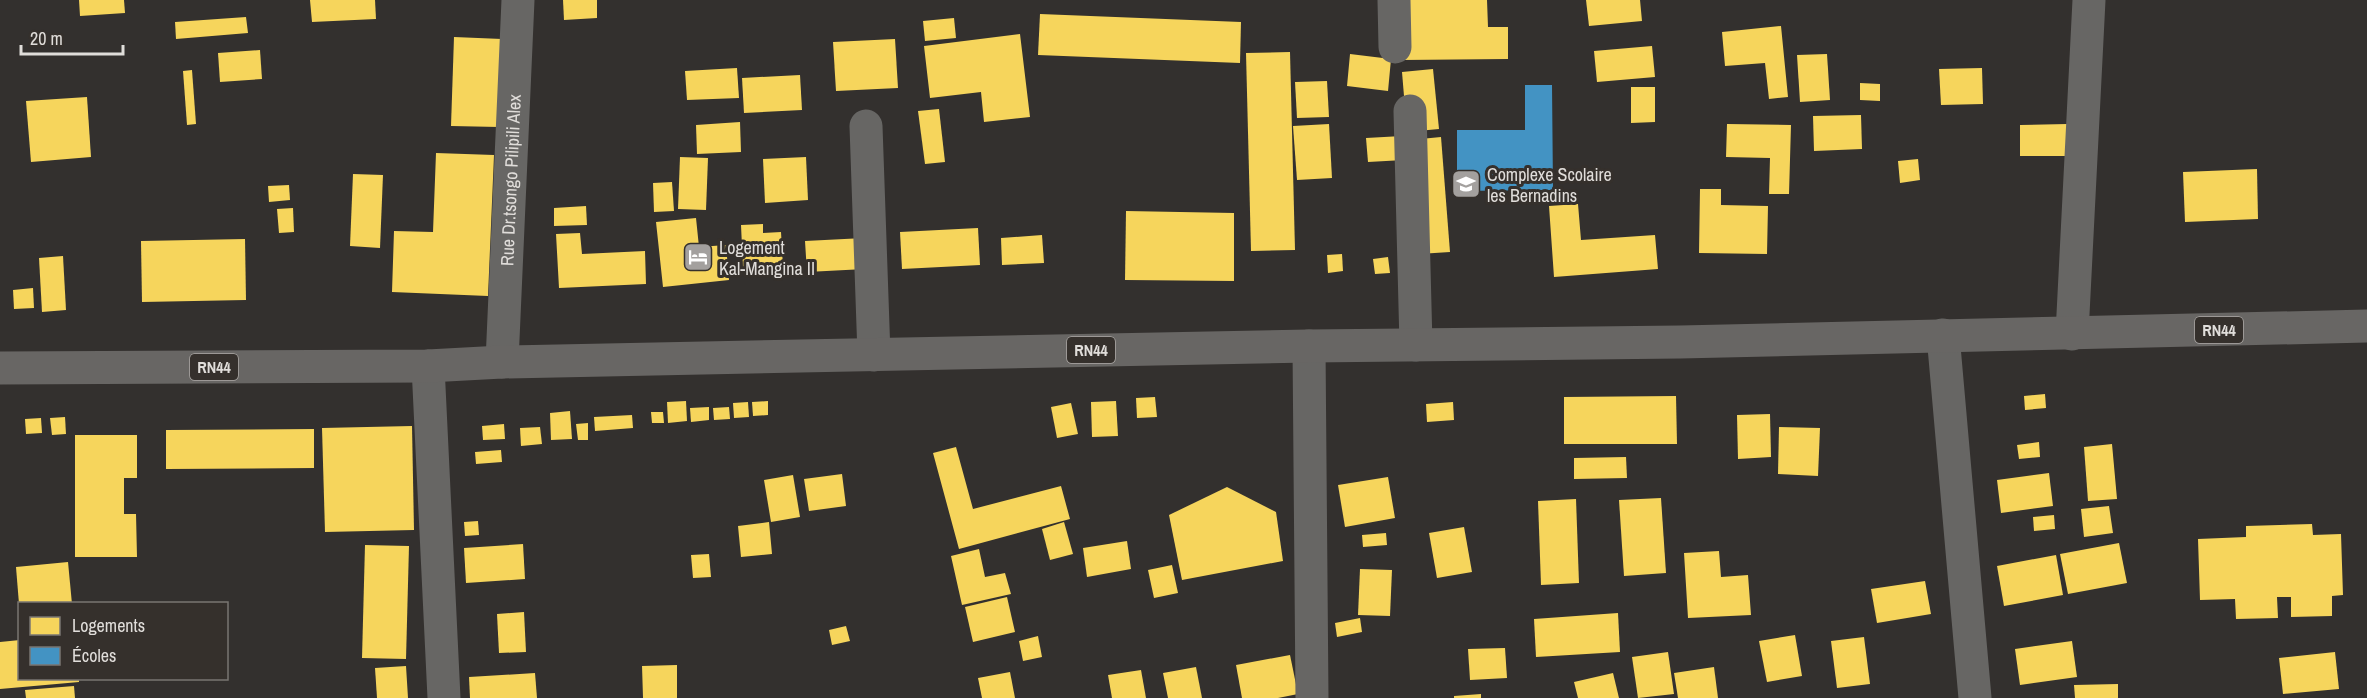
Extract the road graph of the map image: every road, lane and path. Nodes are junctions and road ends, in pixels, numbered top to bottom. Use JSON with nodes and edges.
{"nodes":[{"id":1,"x":518,"y":0,"type":"edge"},
{"id":2,"x":1394,"y":0,"type":"edge"},
{"id":3,"x":2089,"y":0,"type":"edge"},
{"id":4,"x":1395,"y":47,"type":"dead end"},
{"id":5,"x":1410,"y":111,"type":"dead end"},
{"id":6,"x":866,"y":126,"type":"dead end"},
{"id":7,"x":2367,"y":326,"type":"edge"},
{"id":8,"x":2072,"y":333,"type":"junction"},
{"id":9,"x":1943,"y":335,"type":"junction"},
{"id":10,"x":1416,"y":345,"type":"junction"},
{"id":11,"x":1310,"y":346,"type":"junction"},
{"id":12,"x":874,"y":355,"type":"junction"},
{"id":13,"x":502,"y":362,"type":"junction"},
{"id":14,"x":428,"y":366,"type":"junction"},
{"id":15,"x":0,"y":368,"type":"edge"},
{"id":16,"x":444,"y":698,"type":"edge"},
{"id":17,"x":1312,"y":698,"type":"edge"},
{"id":18,"x":1975,"y":698,"type":"edge"}],
"edges":[{"from":1,"to":13,"type":"street","name":"Rue Dr.tsongo Pilipili Alex"},
{"from":2,"to":4,"type":"street"},
{"from":3,"to":8,"type":"street"},
{"from":5,"to":10,"type":"street"},
{"from":6,"to":12,"type":"street"},
{"from":7,"to":8,"type":"main road","number":"RN44"},
{"from":8,"to":9,"type":"main road","number":"RN44"},
{"from":9,"to":10,"type":"main road","number":"RN44"},
{"from":9,"to":18,"type":"street"},
{"from":10,"to":11,"type":"main road","number":"RN44"},
{"from":11,"to":12,"type":"main road","number":"RN44"},
{"from":11,"to":17,"type":"street"},
{"from":12,"to":13,"type":"main road","number":"RN44"},
{"from":13,"to":14,"type":"main road","number":"RN44"},
{"from":14,"to":15,"type":"main road","number":"RN44"},
{"from":14,"to":16,"type":"street"}]}
